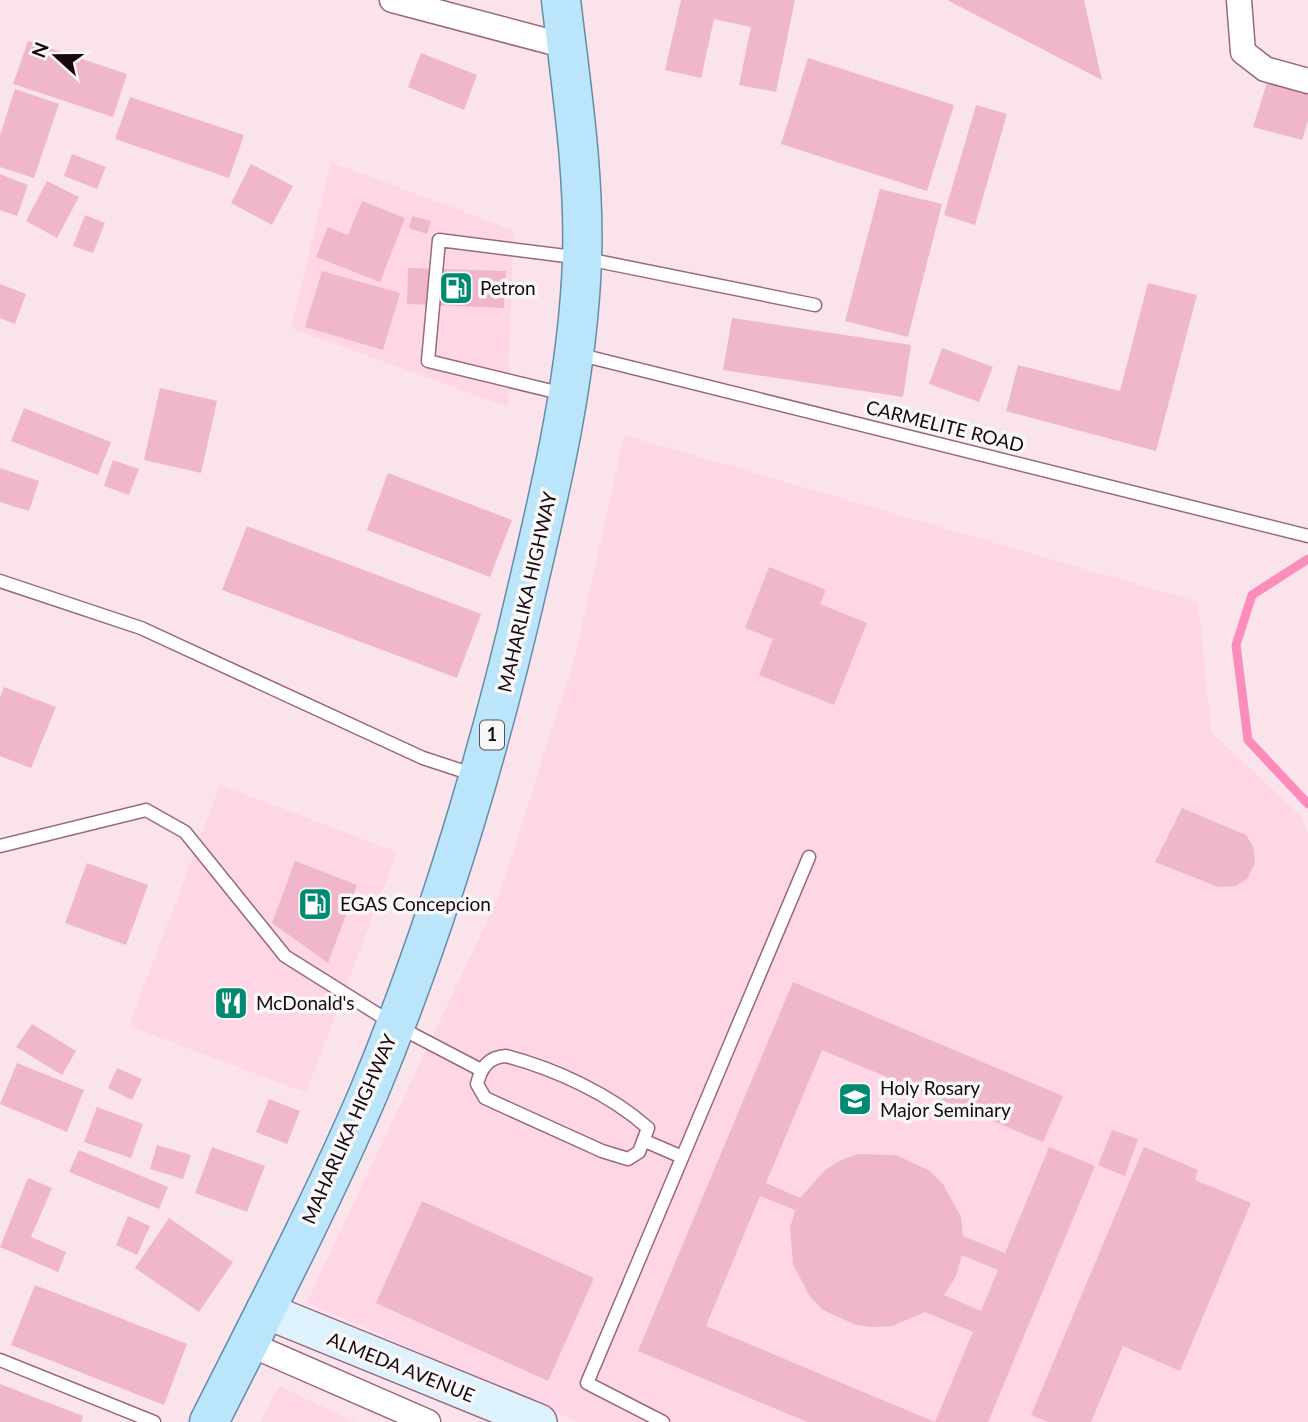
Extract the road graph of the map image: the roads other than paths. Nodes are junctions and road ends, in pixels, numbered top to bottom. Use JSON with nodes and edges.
{"nodes":[{"id":1,"x":392,"y":0,"type":"edge"},
{"id":2,"x":561,"y":0,"type":"edge"},
{"id":3,"x":1239,"y":0,"type":"edge"},
{"id":4,"x":566,"y":46,"type":"junction"},
{"id":5,"x":1308,"y":81,"type":"edge"},
{"id":6,"x":582,"y":258,"type":"junction"},
{"id":7,"x":815,"y":305,"type":"dead end"},
{"id":8,"x":573,"y":354,"type":"junction"},
{"id":9,"x":568,"y":395,"type":"junction"},
{"id":10,"x":1303,"y":535,"type":"edge"},
{"id":11,"x":0,"y":581,"type":"edge"},
{"id":12,"x":480,"y":777,"type":"junction"},
{"id":13,"x":0,"y":846,"type":"edge"},
{"id":14,"x":809,"y":857,"type":"dead end"},
{"id":15,"x":396,"y":1025,"type":"junction"},
{"id":16,"x":481,"y":1070,"type":"junction"},
{"id":17,"x":645,"y":1141,"type":"junction"},
{"id":18,"x":682,"y":1157,"type":"junction"},
{"id":19,"x":256,"y":1327,"type":"junction"},
{"id":20,"x":0,"y":1360,"type":"edge"},
{"id":21,"x":217,"y":1420,"type":"edge"},
{"id":22,"x":154,"y":1422,"type":"edge"},
{"id":23,"x":428,"y":1422,"type":"edge"},
{"id":24,"x":539,"y":1422,"type":"edge"},
{"id":25,"x":663,"y":1422,"type":"edge"}],
"edges":[{"from":1,"to":4,"type":"street"},
{"from":2,"to":4,"type":"main road","name":"MAHARLIKA HIGHWAY","number":"1"},
{"from":3,"to":5,"type":"street"},
{"from":4,"to":6,"type":"main road","name":"MAHARLIKA HIGHWAY","number":"1"},
{"from":6,"to":7,"type":"lane"},
{"from":6,"to":8,"type":"main road","name":"MAHARLIKA HIGHWAY","number":"1"},
{"from":6,"to":9,"type":"lane"},
{"from":8,"to":9,"type":"main road","name":"MAHARLIKA HIGHWAY","number":"1"},
{"from":8,"to":10,"type":"lane","name":"CARMELITE ROAD"},
{"from":9,"to":12,"type":"main road","name":"MAHARLIKA HIGHWAY","number":"1"},
{"from":11,"to":12,"type":"lane"},
{"from":12,"to":15,"type":"main road","name":"MAHARLIKA HIGHWAY","number":"1"},
{"from":13,"to":15,"type":"lane"},
{"from":14,"to":18,"type":"lane"},
{"from":15,"to":16,"type":"lane"},
{"from":15,"to":19,"type":"main road","name":"MAHARLIKA HIGHWAY","number":"1"},
{"from":16,"to":17,"type":"lane"},
{"from":16,"to":17,"type":"lane"},
{"from":17,"to":18,"type":"lane"},
{"from":18,"to":25,"type":"lane"},
{"from":19,"to":21,"type":"main road","name":"MAHARLIKA HIGHWAY","number":"1"},
{"from":19,"to":23,"type":"street"},
{"from":19,"to":24,"type":"main road","name":"ALMEDA AVENUE"},
{"from":20,"to":22,"type":"lane"}]}
